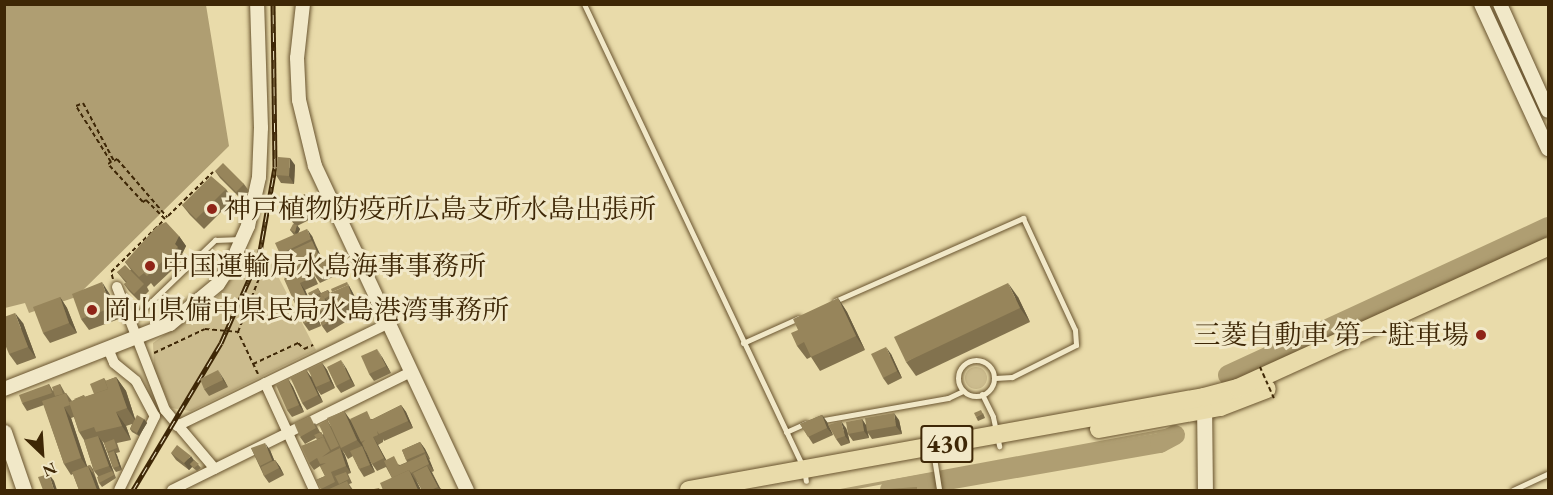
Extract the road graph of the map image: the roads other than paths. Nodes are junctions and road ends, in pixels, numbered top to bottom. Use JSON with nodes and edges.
{"nodes":[{"id":1,"x":256,"y":4,"type":"edge"},
{"id":2,"x":303,"y":4,"type":"edge"},
{"id":3,"x":584,"y":4,"type":"edge"},
{"id":4,"x":1481,"y":4,"type":"edge"},
{"id":5,"x":1500,"y":4,"type":"edge"},
{"id":6,"x":1548,"y":111,"type":"edge"},
{"id":7,"x":1548,"y":149,"type":"edge"},
{"id":8,"x":243,"y":239,"type":"junction"},
{"id":9,"x":1548,"y":247,"type":"edge"},
{"id":10,"x":1548,"y":258,"type":"edge"},
{"id":11,"x":117,"y":287,"type":"dead end"},
{"id":12,"x":827,"y":305,"type":"edge"},
{"id":13,"x":806,"y":315,"type":"edge"},
{"id":14,"x":129,"y":322,"type":"junction"},
{"id":15,"x":387,"y":324,"type":"junction"},
{"id":16,"x":135,"y":340,"type":"junction"},
{"id":17,"x":743,"y":343,"type":"junction"},
{"id":18,"x":109,"y":351,"type":"junction"},
{"id":19,"x":411,"y":372,"type":"junction"},
{"id":20,"x":995,"y":378,"type":"junction"},
{"id":21,"x":265,"y":383,"type":"junction"},
{"id":22,"x":4,"y":389,"type":"edge"},
{"id":23,"x":963,"y":391,"type":"junction"},
{"id":24,"x":982,"y":394,"type":"junction"},
{"id":25,"x":1204,"y":404,"type":"junction"},
{"id":26,"x":177,"y":426,"type":"junction"},
{"id":27,"x":4,"y":432,"type":"edge"},
{"id":28,"x":288,"y":432,"type":"junction"},
{"id":29,"x":786,"y":432,"type":"junction"},
{"id":30,"x":998,"y":441,"type":"junction"},
{"id":31,"x":934,"y":458,"type":"junction"},
{"id":32,"x":215,"y":469,"type":"junction"},
{"id":33,"x":1548,"y":474,"type":"edge"},
{"id":34,"x":805,"y":475,"type":"junction"},
{"id":35,"x":938,"y":488,"type":"edge"},
{"id":36,"x":24,"y":490,"type":"edge"},
{"id":37,"x":119,"y":490,"type":"edge"},
{"id":38,"x":172,"y":490,"type":"edge"},
{"id":39,"x":314,"y":490,"type":"edge"},
{"id":40,"x":466,"y":490,"type":"edge"},
{"id":41,"x":689,"y":490,"type":"edge"},
{"id":42,"x":754,"y":490,"type":"edge"},
{"id":43,"x":1205,"y":490,"type":"edge"},
{"id":44,"x":1513,"y":490,"type":"edge"}],
"edges":[{"from":1,"to":8,"type":"street"},
{"from":2,"to":15,"type":"street"},
{"from":3,"to":17,"type":"lane"},
{"from":4,"to":7,"type":"street"},
{"from":5,"to":6,"type":"street"},
{"from":8,"to":14,"type":"lane"},
{"from":8,"to":16,"type":"street"},
{"from":9,"to":25,"type":"highway","number":"430"},
{"from":10,"to":25,"type":"highway","number":"430"},
{"from":11,"to":14,"type":"street"},
{"from":12,"to":20,"type":"lane"},
{"from":13,"to":17,"type":"lane"},
{"from":14,"to":16,"type":"street"},
{"from":15,"to":19,"type":"street"},
{"from":15,"to":21,"type":"street"},
{"from":16,"to":18,"type":"street"},
{"from":16,"to":26,"type":"street"},
{"from":17,"to":29,"type":"lane"},
{"from":18,"to":22,"type":"street"},
{"from":18,"to":37,"type":"street"},
{"from":19,"to":28,"type":"street"},
{"from":19,"to":40,"type":"street"},
{"from":20,"to":23,"type":"lane"},
{"from":20,"to":24,"type":"lane"},
{"from":21,"to":26,"type":"street"},
{"from":21,"to":28,"type":"street"},
{"from":23,"to":24,"type":"lane"},
{"from":23,"to":29,"type":"lane"},
{"from":24,"to":30,"type":"lane"},
{"from":25,"to":30,"type":"highway","number":"430"},
{"from":25,"to":43,"type":"main road"},
{"from":26,"to":32,"type":"street"},
{"from":27,"to":36,"type":"main road"},
{"from":28,"to":32,"type":"street"},
{"from":28,"to":39,"type":"street"},
{"from":29,"to":34,"type":"lane"},
{"from":30,"to":31,"type":"highway","number":"430"},
{"from":31,"to":34,"type":"highway","number":"430"},
{"from":31,"to":35,"type":"lane"},
{"from":32,"to":38,"type":"street"},
{"from":33,"to":44,"type":"lane"},
{"from":34,"to":41,"type":"highway","number":"430"},
{"from":34,"to":42,"type":"highway","number":"430"}]}
